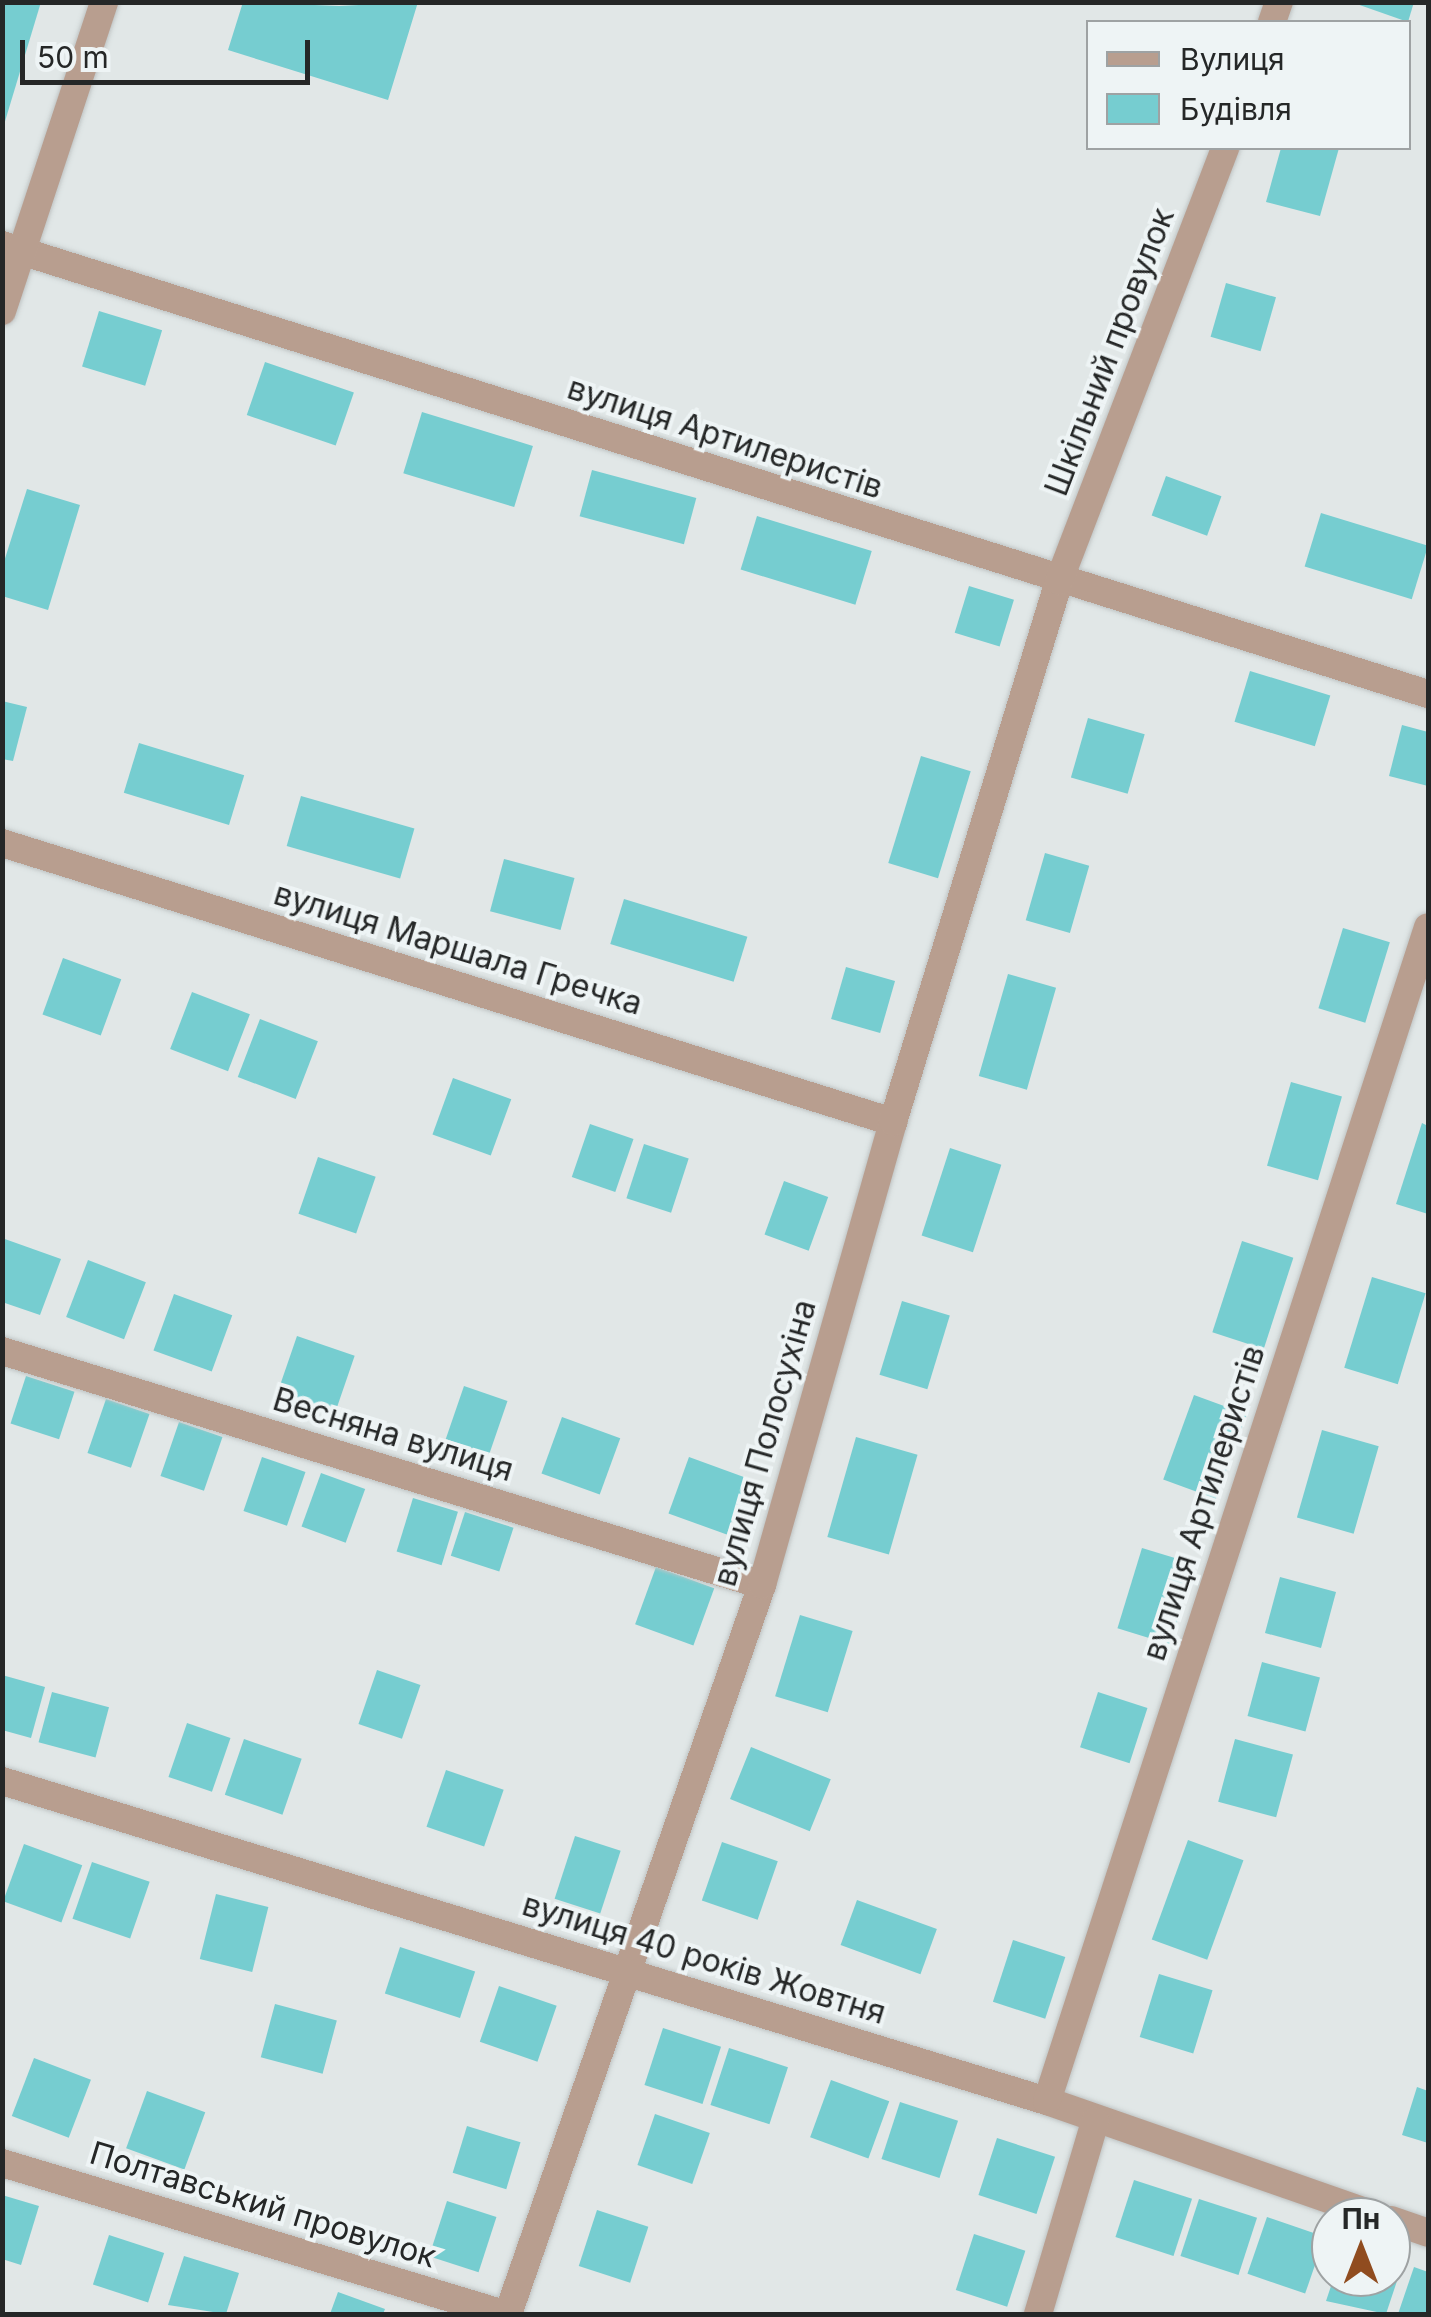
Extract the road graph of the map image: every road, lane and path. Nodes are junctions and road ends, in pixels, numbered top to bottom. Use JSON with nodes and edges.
{"nodes":[{"id":1,"x":104,"y":2,"type":"edge"},
{"id":2,"x":1224,"y":150,"type":"edge"},
{"id":3,"x":12,"y":248,"type":"edge"},
{"id":4,"x":2,"y":311,"type":"edge"},
{"id":5,"x":1060,"y":582,"type":"junction"},
{"id":6,"x":1428,"y":694,"type":"edge"},
{"id":7,"x":2,"y":844,"type":"edge"},
{"id":8,"x":1428,"y":927,"type":"edge"},
{"id":9,"x":893,"y":1122,"type":"junction"},
{"id":10,"x":2,"y":1352,"type":"edge"},
{"id":11,"x":762,"y":1585,"type":"junction"},
{"id":12,"x":2,"y":1781,"type":"edge"},
{"id":13,"x":622,"y":1970,"type":"junction"},
{"id":14,"x":1046,"y":2102,"type":"junction"},
{"id":15,"x":1096,"y":2122,"type":"junction"},
{"id":16,"x":2,"y":2163,"type":"edge"},
{"id":17,"x":1321,"y":2197,"type":"edge"},
{"id":18,"x":506,"y":2314,"type":"edge"},
{"id":19,"x":1038,"y":2314,"type":"edge"}],
"edges":[{"from":1,"to":3,"type":"street"},
{"from":2,"to":5,"type":"street","name":"Шкільний провулок"},
{"from":3,"to":4,"type":"street"},
{"from":3,"to":5,"type":"street","name":"вулиця Артилеристів"},
{"from":5,"to":6,"type":"street","name":"вулиця Артилеристів"},
{"from":5,"to":9,"type":"street","name":"вулиця Полосухіна"},
{"from":7,"to":9,"type":"street","name":"вулиця Маршала Гречка"},
{"from":8,"to":14,"type":"street","name":"вулиця Артилеристів"},
{"from":9,"to":11,"type":"street","name":"вулиця Полосухіна"},
{"from":10,"to":11,"type":"street","name":"Весняна вулиця"},
{"from":11,"to":13,"type":"street","name":"вулиця Полосухіна"},
{"from":12,"to":13,"type":"street","name":"вулиця 40 років Жовтня"},
{"from":13,"to":14,"type":"street","name":"вулиця 40 років Жовтня"},
{"from":13,"to":18,"type":"street","name":"вулиця Полосухіна"},
{"from":14,"to":15,"type":"street","name":"вулиця 40 років Жовтня"},
{"from":15,"to":17,"type":"street","name":"вулиця 40 років Жовтня"},
{"from":15,"to":19,"type":"street"},
{"from":16,"to":18,"type":"street","name":"Полтавський провулок"}]}
